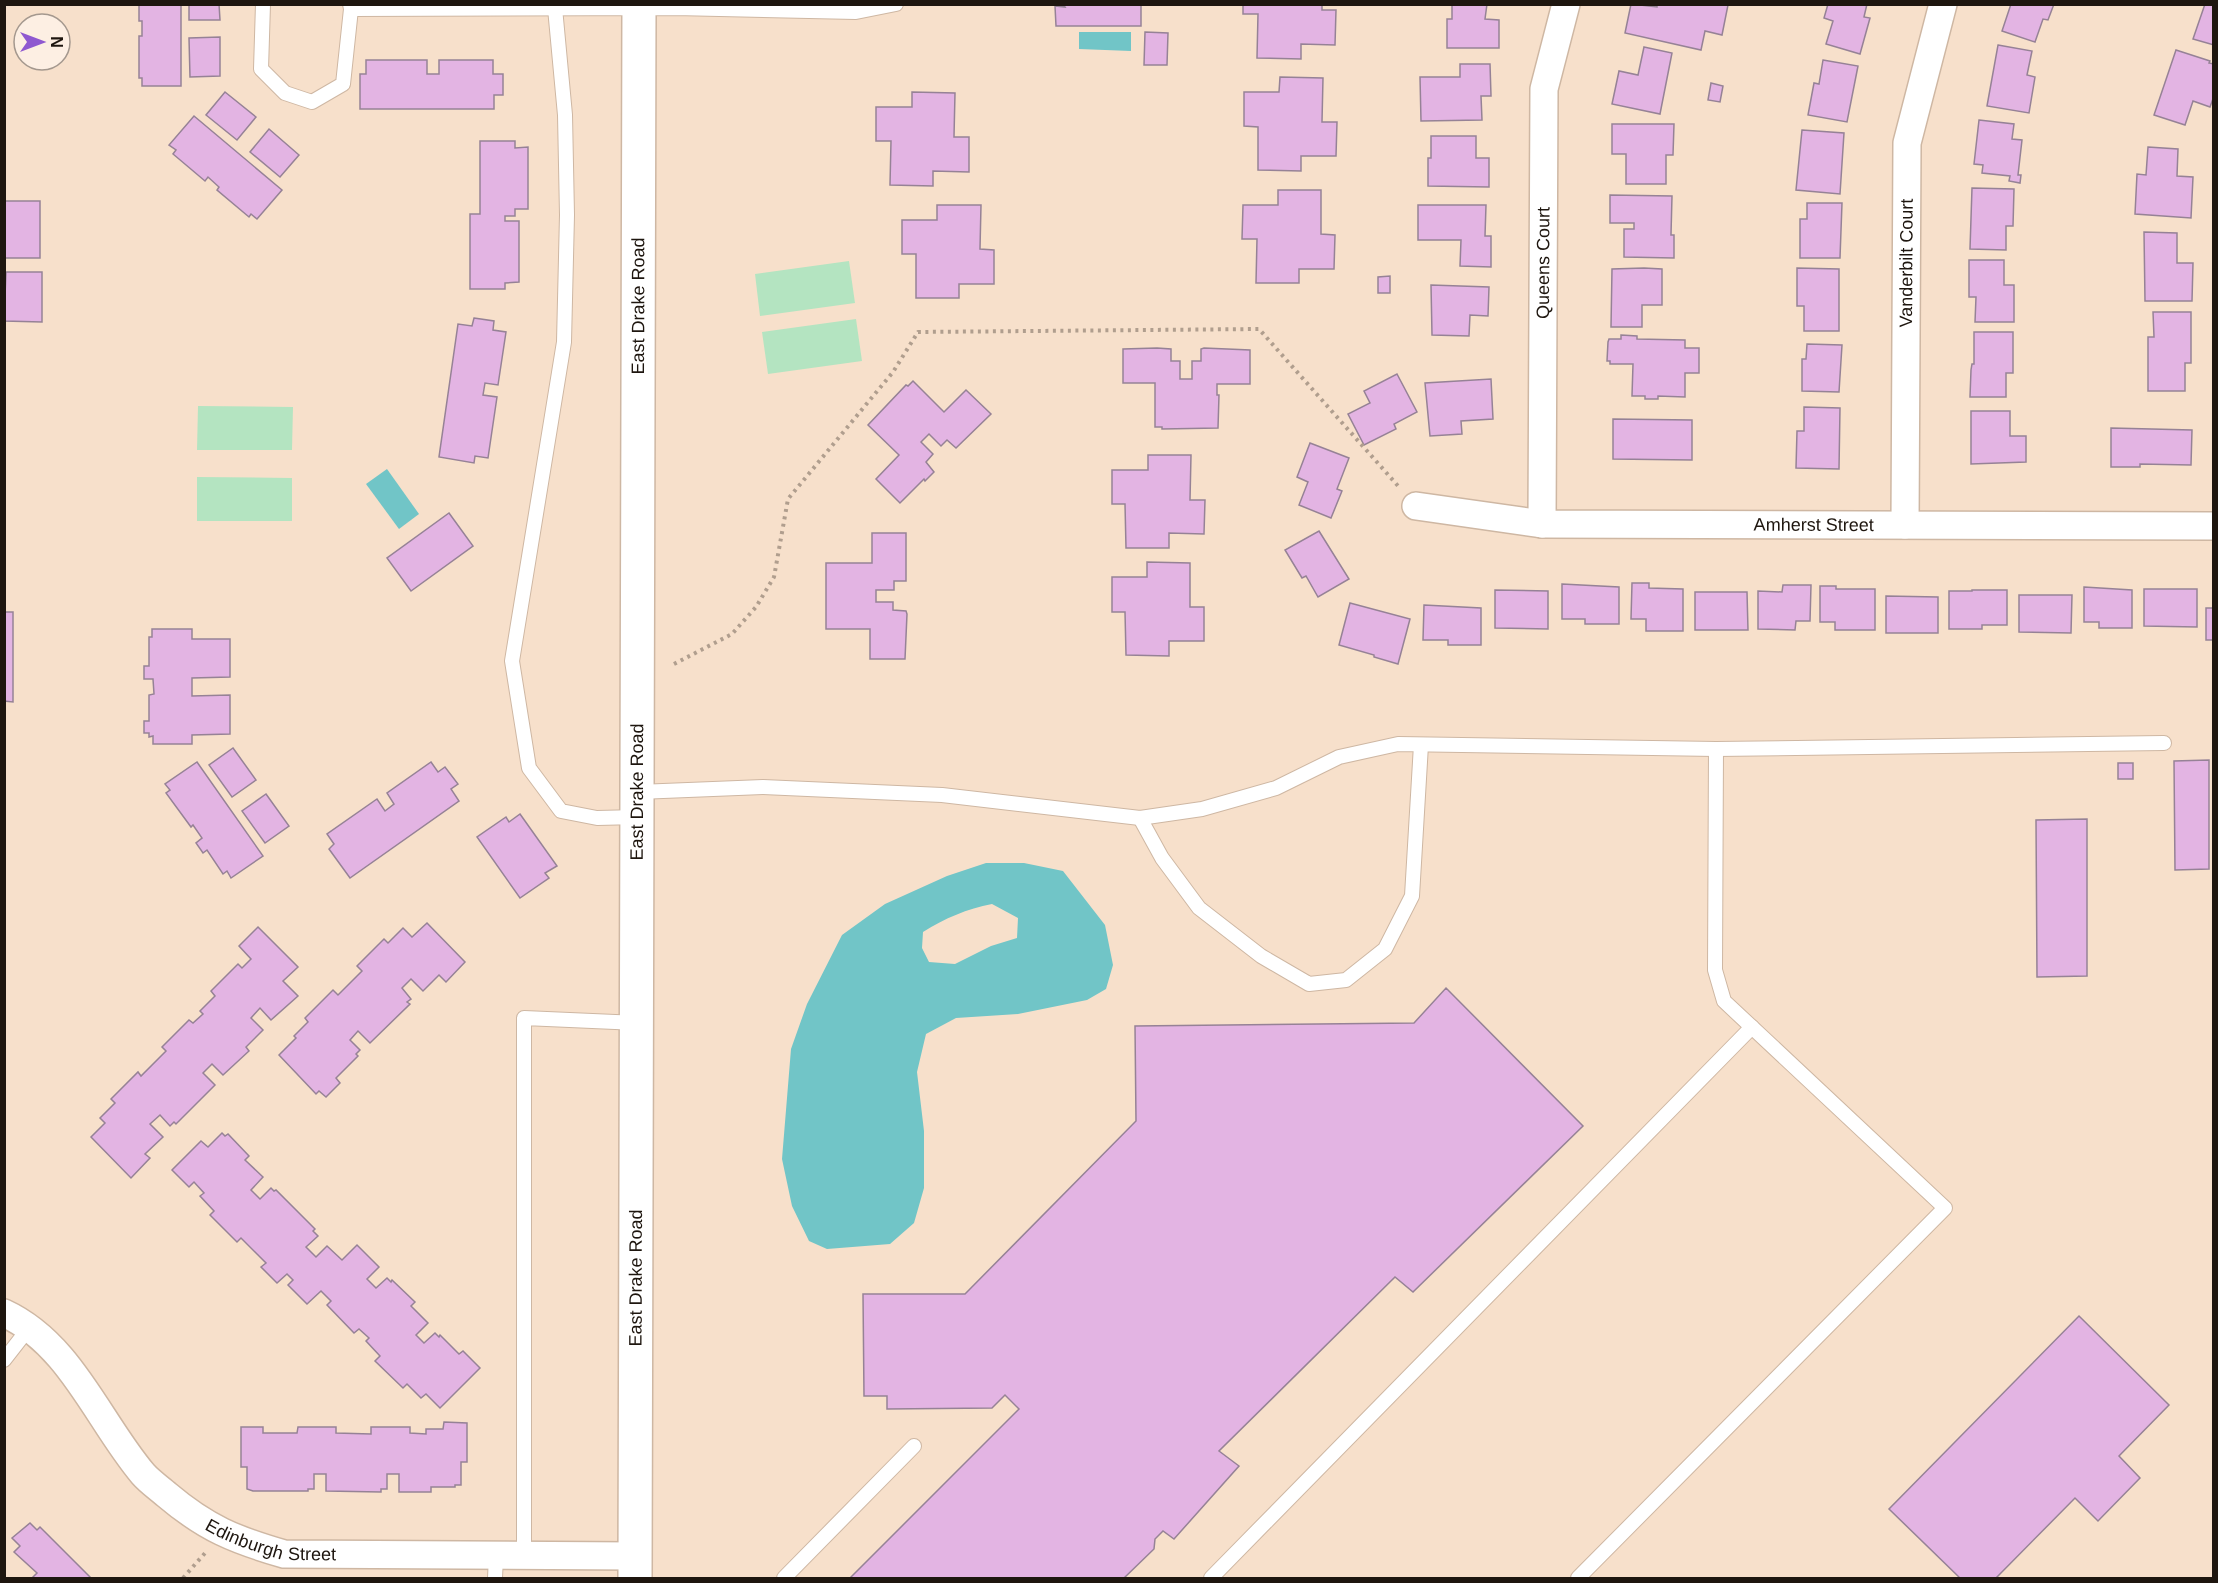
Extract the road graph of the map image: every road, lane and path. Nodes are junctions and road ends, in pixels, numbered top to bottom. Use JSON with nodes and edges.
{"nodes":[{"id":1,"x":264,"y":4,"type":"edge"},
{"id":2,"x":896,"y":4,"type":"edge"},
{"id":3,"x":1566,"y":4,"type":"edge"},
{"id":4,"x":1943,"y":4,"type":"edge"},
{"id":5,"x":639,"y":6,"type":"edge"},
{"id":6,"x":350,"y":7,"type":"edge"},
{"id":7,"x":555,"y":8,"type":"junction"},
{"id":8,"x":1416,"y":506,"type":"joint"},
{"id":9,"x":1542,"y":524,"type":"junction"},
{"id":10,"x":1905,"y":525,"type":"junction"},
{"id":11,"x":2214,"y":526,"type":"edge"},
{"id":12,"x":674,"y":664,"type":"dead end"},
{"id":13,"x":2164,"y":743,"type":"dead end"},
{"id":14,"x":1421,"y":745,"type":"junction"},
{"id":15,"x":1716,"y":749,"type":"junction"},
{"id":16,"x":638,"y":804,"type":"junction"},
{"id":17,"x":1140,"y":818,"type":"junction"},
{"id":18,"x":638,"y":1023,"type":"junction"},
{"id":19,"x":1752,"y":1027,"type":"junction"},
{"id":20,"x":4,"y":1312,"type":"edge"},
{"id":21,"x":29,"y":1328,"type":"junction"},
{"id":22,"x":4,"y":1360,"type":"edge"},
{"id":23,"x":914,"y":1446,"type":"dead end"},
{"id":24,"x":223,"y":1534,"type":"junction"},
{"id":25,"x":524,"y":1556,"type":"junction"},
{"id":26,"x":496,"y":1567,"type":"edge"},
{"id":27,"x":635,"y":1567,"type":"edge"},
{"id":28,"x":183,"y":1578,"type":"edge"},
{"id":29,"x":784,"y":1578,"type":"edge"},
{"id":30,"x":1211,"y":1578,"type":"edge"},
{"id":31,"x":1578,"y":1578,"type":"edge"}],
"edges":[{"from":1,"to":6,"type":"lane"},
{"from":2,"to":5,"type":"lane"},
{"from":3,"to":9,"type":"street","name":"Queens Court"},
{"from":4,"to":10,"type":"street","name":"Vanderbilt Court"},
{"from":5,"to":7,"type":"lane"},
{"from":5,"to":16,"type":"main road","name":"East Drake Road"},
{"from":6,"to":7,"type":"lane"},
{"from":7,"to":16,"type":"lane"},
{"from":8,"to":9,"type":"street","name":"Amherst Street"},
{"from":8,"to":12,"type":"path"},
{"from":9,"to":10,"type":"street","name":"Amherst Street"},
{"from":10,"to":11,"type":"street","name":"Amherst Street"},
{"from":13,"to":15,"type":"lane"},
{"from":14,"to":15,"type":"lane"},
{"from":14,"to":17,"type":"lane"},
{"from":14,"to":17,"type":"lane"},
{"from":15,"to":19,"type":"lane"},
{"from":16,"to":17,"type":"lane"},
{"from":16,"to":18,"type":"main road","name":"East Drake Road"},
{"from":18,"to":25,"type":"lane"},
{"from":18,"to":27,"type":"main road","name":"East Drake Road"},
{"from":19,"to":30,"type":"lane"},
{"from":19,"to":31,"type":"lane"},
{"from":20,"to":21,"type":"street","name":"Edinburgh Street"},
{"from":21,"to":22,"type":"lane"},
{"from":21,"to":24,"type":"street","name":"Edinburgh Street"},
{"from":23,"to":29,"type":"lane"},
{"from":24,"to":26,"type":"street","name":"Edinburgh Street"},
{"from":24,"to":28,"type":"path"},
{"from":25,"to":26,"type":"street","name":"Edinburgh Street"},
{"from":25,"to":27,"type":"street","name":"Edinburgh Street"}]}
